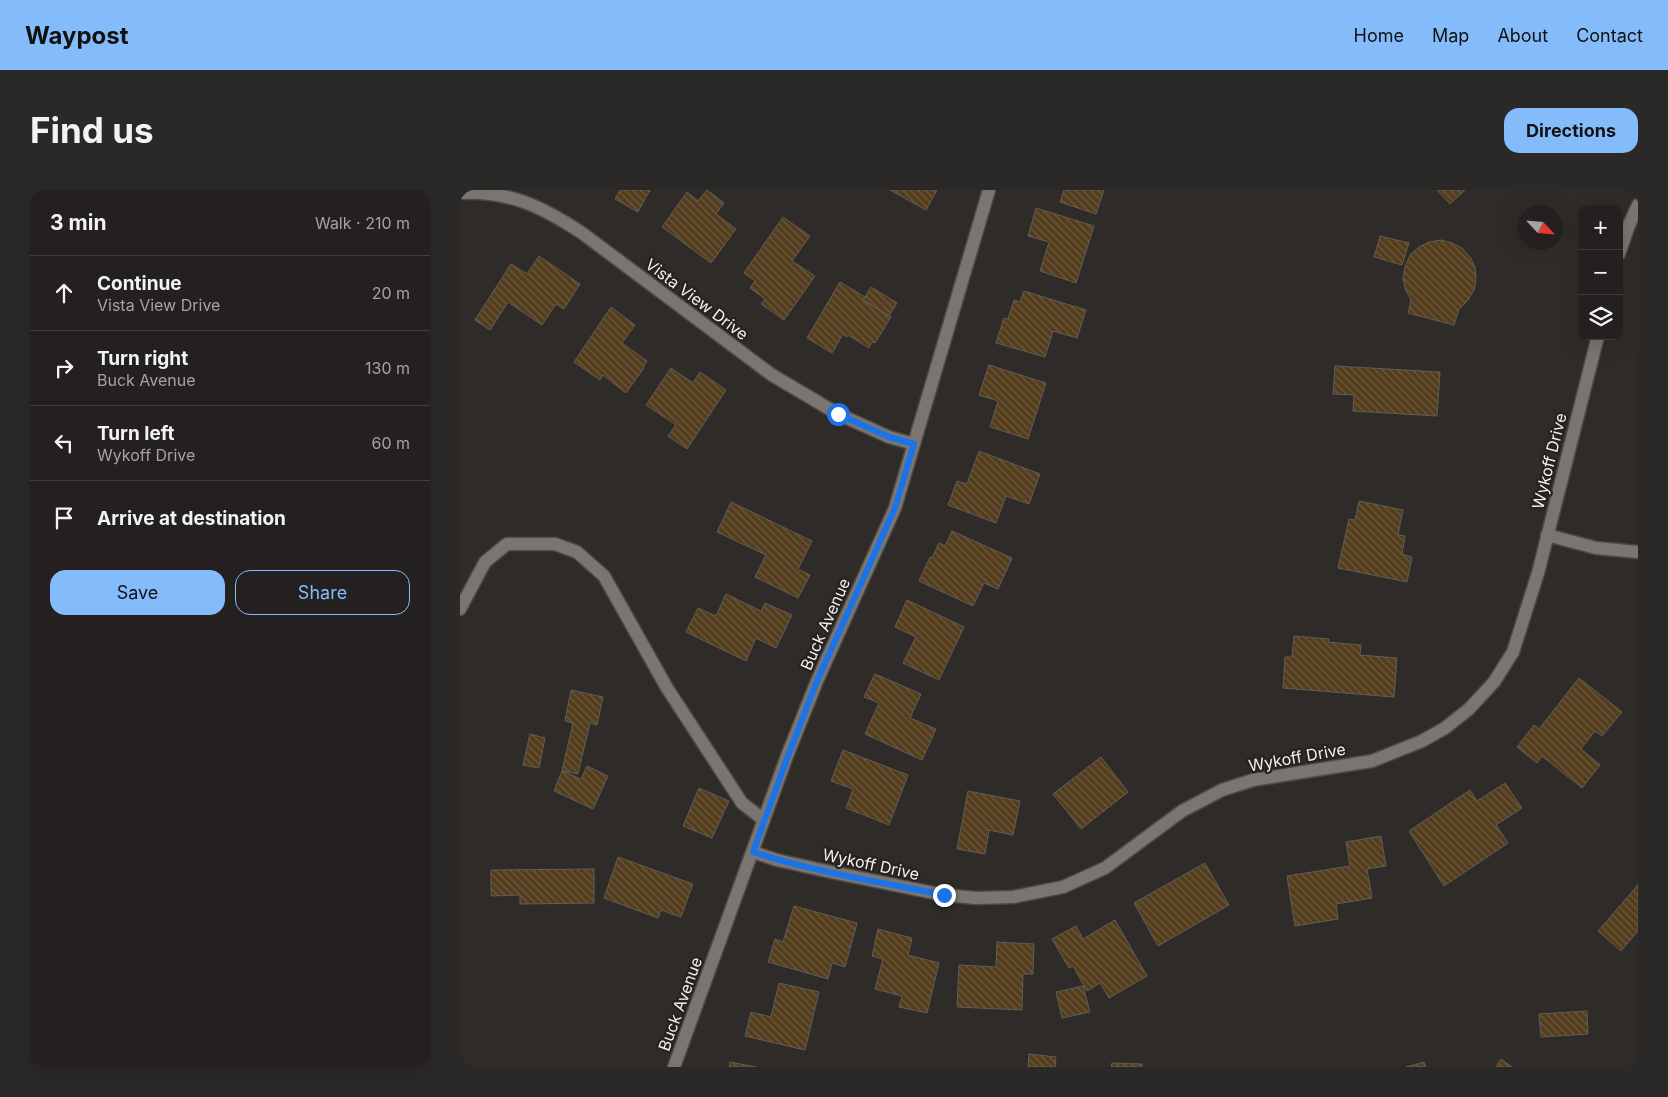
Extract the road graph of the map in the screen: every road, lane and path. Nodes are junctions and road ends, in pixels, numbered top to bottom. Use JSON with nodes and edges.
{"nodes":[{"id":1,"x":988,"y":190,"type":"edge"},
{"id":2,"x":460,"y":193,"type":"edge"},
{"id":3,"x":1638,"y":204,"type":"edge"},
{"id":4,"x":1620,"y":250,"type":"edge"},
{"id":5,"x":1597,"y":340,"type":"edge"},
{"id":6,"x":914,"y":444,"type":"junction"},
{"id":7,"x":1547,"y":535,"type":"junction"},
{"id":8,"x":1638,"y":552,"type":"edge"},
{"id":9,"x":460,"y":609,"type":"edge"},
{"id":10,"x":764,"y":820,"type":"junction"},
{"id":11,"x":753,"y":852,"type":"junction"},
{"id":12,"x":674,"y":1067,"type":"edge"}],
"edges":[{"from":1,"to":6,"type":"street","name":"Buck Avenue"},
{"from":2,"to":6,"type":"street","name":"Vista View Drive"},
{"from":3,"to":4,"type":"street"},
{"from":5,"to":7,"type":"street","name":"Wykoff Drive"},
{"from":6,"to":10,"type":"street","name":"Buck Avenue"},
{"from":7,"to":8,"type":"street"},
{"from":7,"to":11,"type":"street","name":"Wykoff Drive"},
{"from":9,"to":10,"type":"street"},
{"from":10,"to":11,"type":"street","name":"Buck Avenue"},
{"from":11,"to":12,"type":"street","name":"Buck Avenue"}]}
